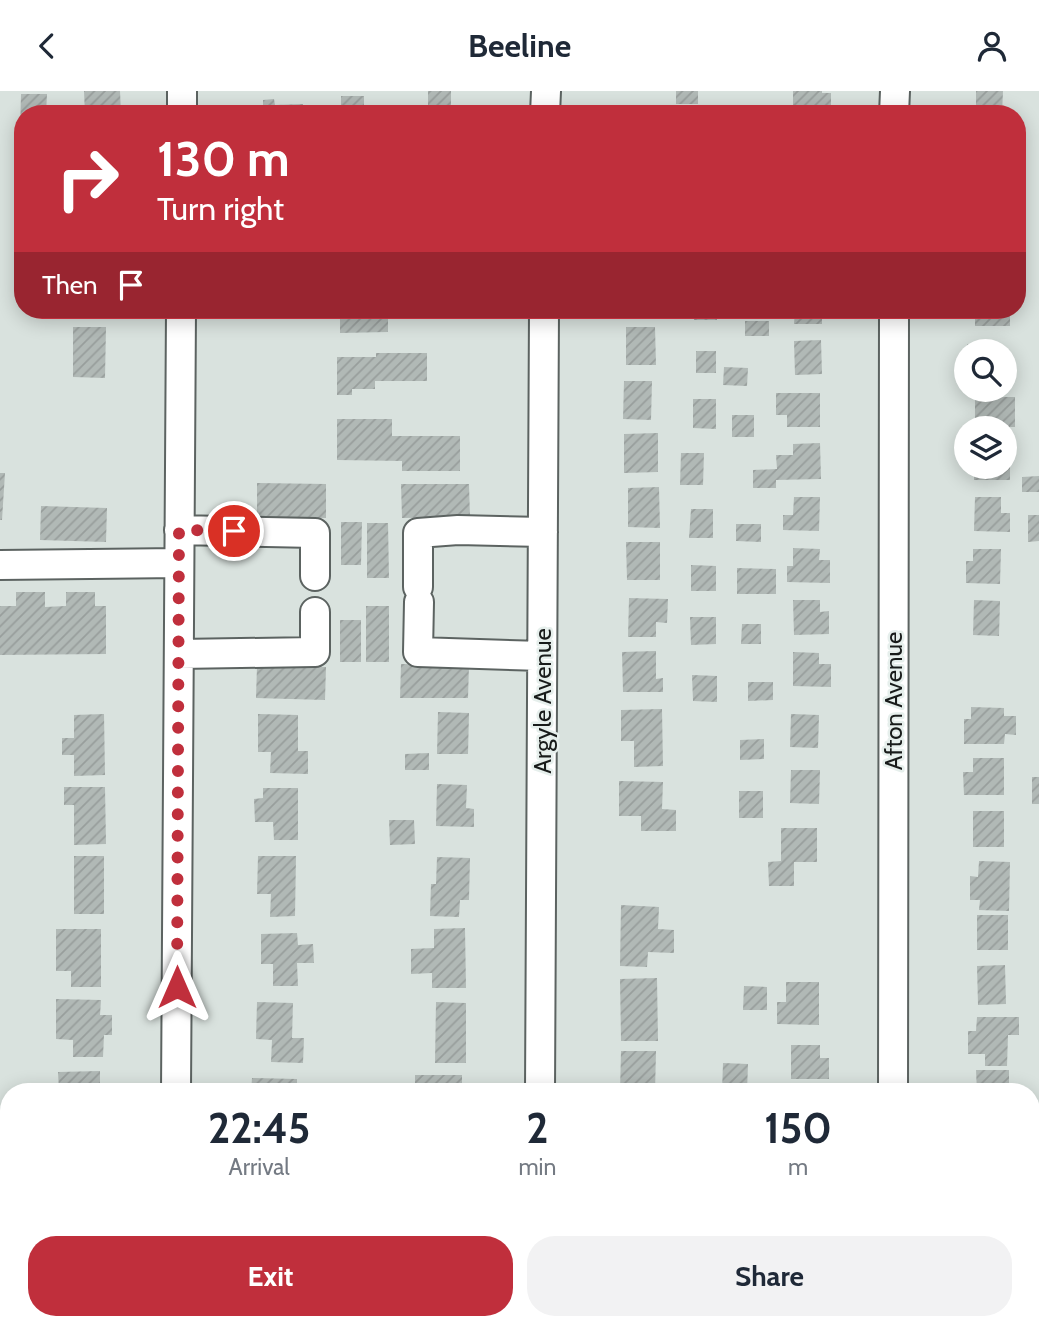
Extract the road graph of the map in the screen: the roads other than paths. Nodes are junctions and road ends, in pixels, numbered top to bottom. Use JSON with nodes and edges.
{"nodes":[{"id":1,"x":181,"y":319,"type":"edge"},
{"id":2,"x":544,"y":319,"type":"edge"},
{"id":3,"x":894,"y":319,"type":"edge"},
{"id":4,"x":179,"y":530,"type":"junction"},
{"id":5,"x":543,"y":531,"type":"junction"},
{"id":6,"x":179,"y":563,"type":"junction"},
{"id":7,"x":0,"y":565,"type":"edge"},
{"id":8,"x":315,"y":576,"type":"dead end"},
{"id":9,"x":315,"y":612,"type":"dead end"},
{"id":10,"x":179,"y":654,"type":"junction"},
{"id":11,"x":542,"y":656,"type":"junction"},
{"id":12,"x":176,"y":1083,"type":"edge"},
{"id":13,"x":540,"y":1083,"type":"edge"},
{"id":14,"x":893,"y":1083,"type":"edge"}],
"edges":[{"from":1,"to":4,"type":"street"},
{"from":2,"to":5,"type":"street","name":"Argyle Avenue"},
{"from":3,"to":14,"type":"street","name":"Afton Avenue"},
{"from":4,"to":6,"type":"street"},
{"from":4,"to":8,"type":"street"},
{"from":5,"to":11,"type":"street","name":"Argyle Avenue"},
{"from":5,"to":11,"type":"street"},
{"from":6,"to":7,"type":"street"},
{"from":6,"to":10,"type":"street"},
{"from":9,"to":10,"type":"street"},
{"from":10,"to":12,"type":"street"},
{"from":11,"to":13,"type":"street","name":"Argyle Avenue"}]}
